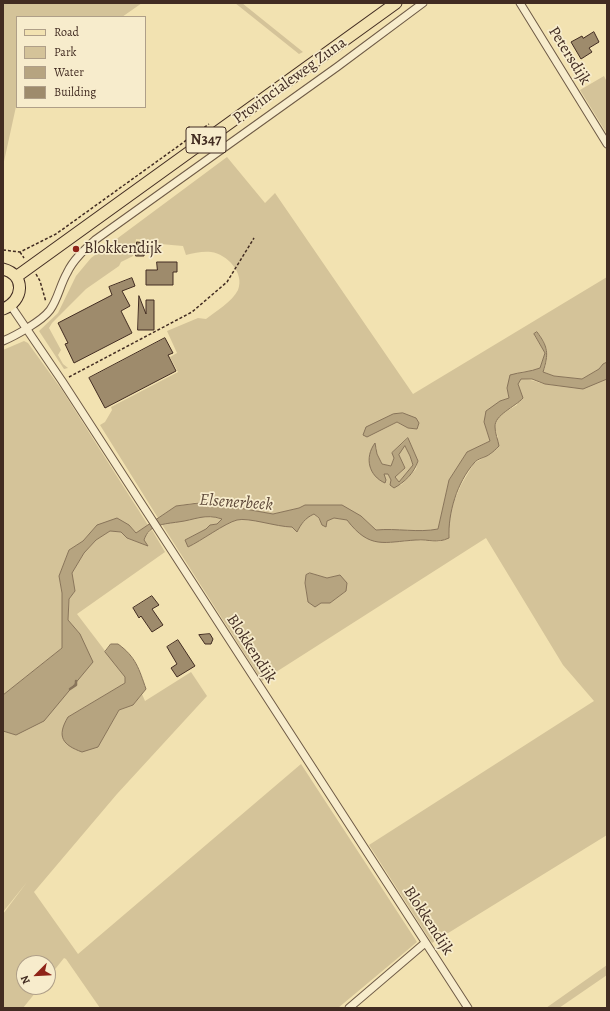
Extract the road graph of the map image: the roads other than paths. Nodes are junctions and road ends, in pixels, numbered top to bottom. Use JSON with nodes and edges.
{"nodes":[{"id":1,"x":396,"y":3,"type":"edge"},
{"id":2,"x":423,"y":3,"type":"edge"},
{"id":3,"x":520,"y":3,"type":"edge"},
{"id":4,"x":607,"y":144,"type":"edge"},
{"id":5,"x":3,"y":269,"type":"edge"},
{"id":6,"x":16,"y":277,"type":"junction"},
{"id":7,"x":7,"y":307,"type":"edge"},
{"id":8,"x":26,"y":328,"type":"junction"},
{"id":9,"x":3,"y":341,"type":"edge"},
{"id":10,"x":425,"y":943,"type":"junction"},
{"id":11,"x":349,"y":1008,"type":"edge"},
{"id":12,"x":468,"y":1008,"type":"edge"}],
"edges":[{"from":1,"to":6,"type":"main road","name":"Provincialeweg Zuna","number":"N347"},
{"from":2,"to":8,"type":"street","name":"Provincialeweg Zuna"},
{"from":3,"to":4,"type":"street","name":"Petersdijk"},
{"from":5,"to":6,"type":"main road"},
{"from":6,"to":7,"type":"main road"},
{"from":7,"to":8,"type":"street","name":"Blokkendijk"},
{"from":8,"to":9,"type":"street","name":"Provincialeweg Zuna"},
{"from":8,"to":10,"type":"street","name":"Blokkendijk"},
{"from":10,"to":11,"type":"street"},
{"from":10,"to":12,"type":"street","name":"Blokkendijk"}]}
